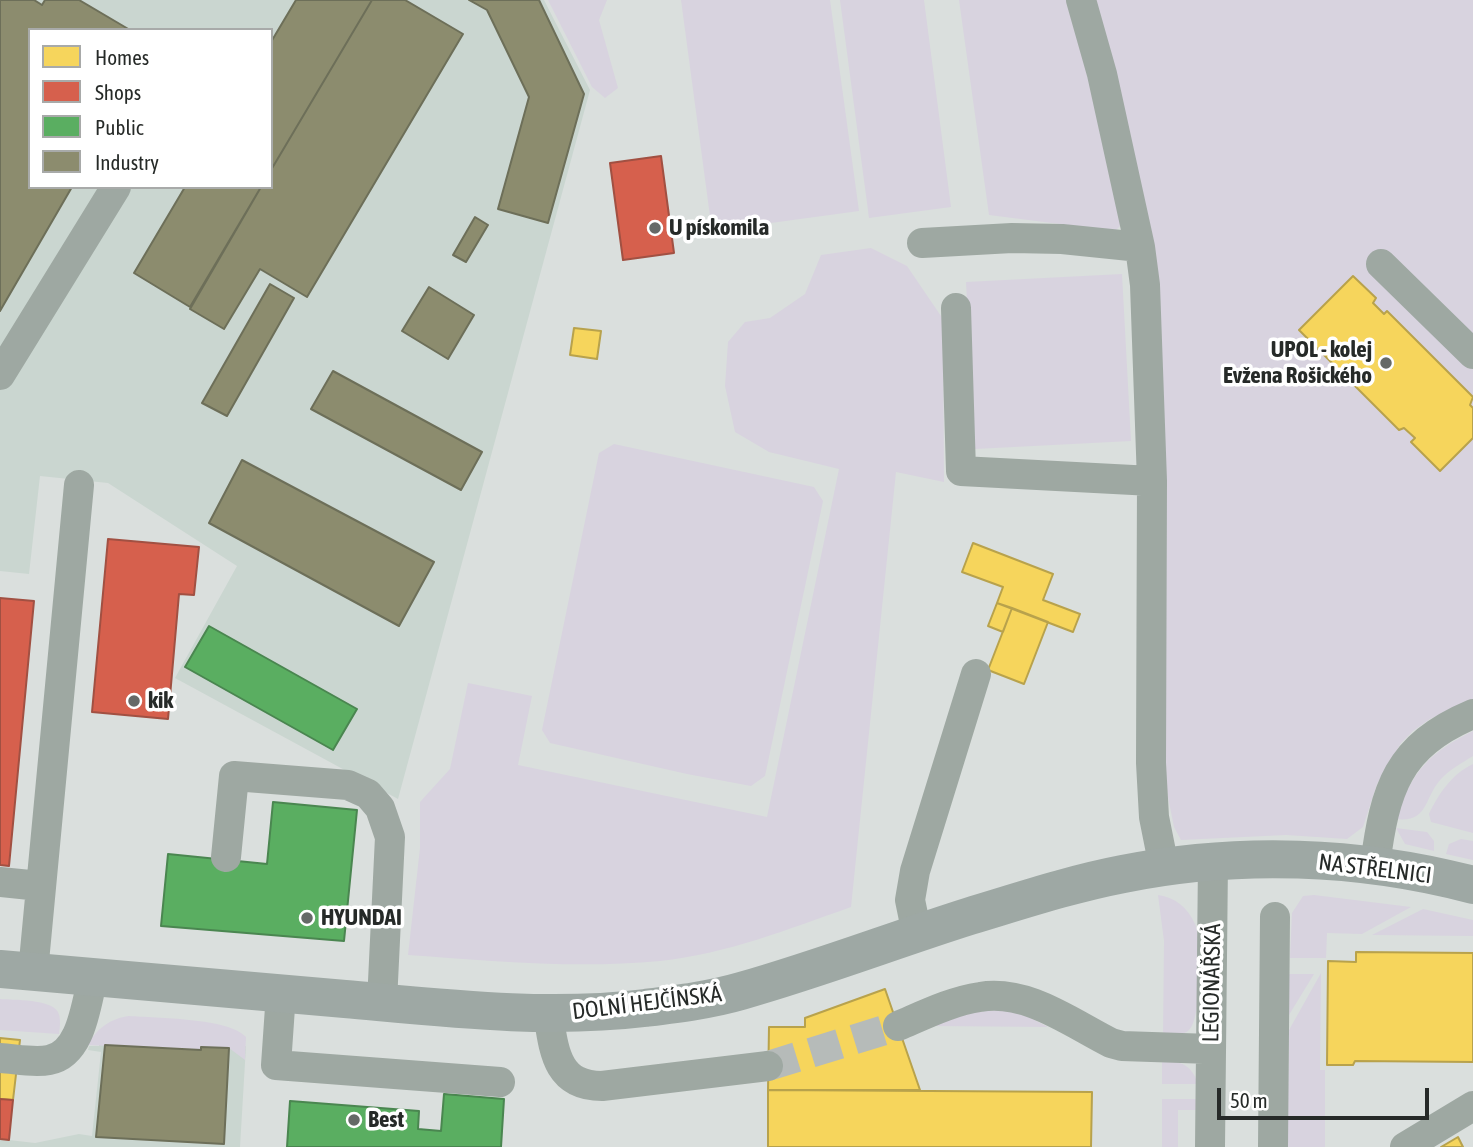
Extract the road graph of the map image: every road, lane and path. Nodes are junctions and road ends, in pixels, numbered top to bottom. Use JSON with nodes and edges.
{"nodes":[{"id":1,"x":1082,"y":0,"type":"edge"},
{"id":2,"x":115,"y":189,"type":"edge"},
{"id":3,"x":922,"y":243,"type":"dead end"},
{"id":4,"x":1140,"y":247,"type":"junction"},
{"id":5,"x":1381,"y":264,"type":"dead end"},
{"id":6,"x":956,"y":308,"type":"dead end"},
{"id":7,"x":1473,"y":354,"type":"edge"},
{"id":8,"x":0,"y":374,"type":"edge"},
{"id":9,"x":1152,"y":481,"type":"junction"},
{"id":10,"x":79,"y":485,"type":"dead end"},
{"id":11,"x":976,"y":674,"type":"dead end"},
{"id":12,"x":1473,"y":714,"type":"edge"},
{"id":13,"x":226,"y":857,"type":"dead end"},
{"id":14,"x":1276,"y":859,"type":"joint"},
{"id":15,"x":1213,"y":861,"type":"junction"},
{"id":16,"x":1375,"y":865,"type":"junction"},
{"id":17,"x":1164,"y":867,"type":"junction"},
{"id":18,"x":0,"y":882,"type":"edge"},
{"id":19,"x":1473,"y":885,"type":"edge"},
{"id":20,"x":40,"y":886,"type":"junction"},
{"id":21,"x":1275,"y":916,"type":"dead end"},
{"id":22,"x":917,"y":934,"type":"junction"},
{"id":23,"x":16,"y":970,"type":"edge"},
{"id":24,"x":93,"y":977,"type":"junction"},
{"id":25,"x":281,"y":993,"type":"junction"},
{"id":26,"x":382,"y":1002,"type":"junction"},
{"id":27,"x":548,"y":1013,"type":"junction"},
{"id":28,"x":898,"y":1026,"type":"tunnel mouth"},
{"id":29,"x":1211,"y":1049,"type":"junction"},
{"id":30,"x":0,"y":1058,"type":"edge"},
{"id":31,"x":768,"y":1066,"type":"tunnel mouth"},
{"id":32,"x":500,"y":1082,"type":"dead end"},
{"id":33,"x":1473,"y":1106,"type":"edge"},
{"id":34,"x":1210,"y":1147,"type":"edge"},
{"id":35,"x":1273,"y":1147,"type":"edge"},
{"id":36,"x":1405,"y":1147,"type":"edge"}],
"edges":[{"from":1,"to":4,"type":"street"},
{"from":2,"to":8,"type":"street"},
{"from":3,"to":4,"type":"street"},
{"from":4,"to":9,"type":"street"},
{"from":5,"to":7,"type":"street"},
{"from":6,"to":9,"type":"street"},
{"from":9,"to":17,"type":"street"},
{"from":10,"to":20,"type":"street"},
{"from":11,"to":22,"type":"street"},
{"from":12,"to":16,"type":"street"},
{"from":13,"to":26,"type":"street"},
{"from":14,"to":15,"type":"main road","name":"DOLNÍ HEJČÍNSKÁ"},
{"from":14,"to":16,"type":"main road","name":"NA STŘELNICI"},
{"from":15,"to":17,"type":"main road","name":"DOLNÍ HEJČÍNSKÁ"},
{"from":15,"to":29,"type":"street","name":"LEGIONÁŘSKÁ"},
{"from":16,"to":19,"type":"main road","name":"NA STŘELNICI"},
{"from":17,"to":22,"type":"main road","name":"DOLNÍ HEJČÍNSKÁ"},
{"from":18,"to":20,"type":"street"},
{"from":20,"to":23,"type":"street"},
{"from":21,"to":35,"type":"street"},
{"from":22,"to":27,"type":"main road","name":"DOLNÍ HEJČÍNSKÁ"},
{"from":23,"to":24,"type":"main road","name":"DOLNÍ HEJČÍNSKÁ"},
{"from":24,"to":25,"type":"main road","name":"DOLNÍ HEJČÍNSKÁ"},
{"from":24,"to":30,"type":"street"},
{"from":25,"to":26,"type":"main road","name":"DOLNÍ HEJČÍNSKÁ"},
{"from":25,"to":32,"type":"street"},
{"from":26,"to":27,"type":"main road","name":"DOLNÍ HEJČÍNSKÁ"},
{"from":27,"to":31,"type":"street"},
{"from":28,"to":29,"type":"street"},
{"from":29,"to":34,"type":"street","name":"LEGIONÁŘSKÁ"},
{"from":33,"to":36,"type":"street"}]}
